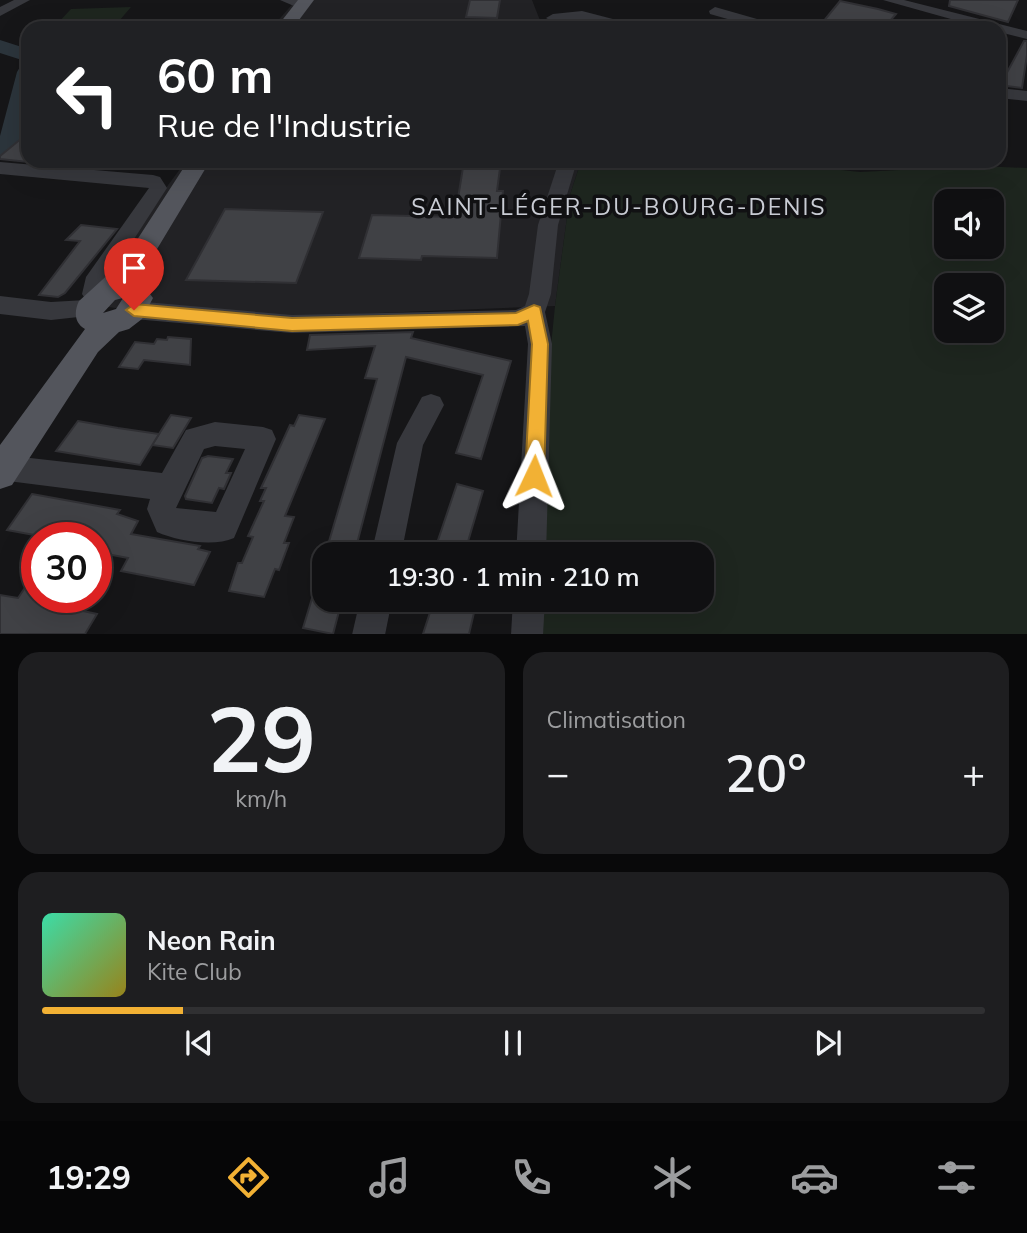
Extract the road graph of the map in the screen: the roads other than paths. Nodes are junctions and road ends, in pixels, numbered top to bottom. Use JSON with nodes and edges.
{"nodes":[{"id":1,"x":24,"y":0,"type":"edge"},
{"id":2,"x":889,"y":0,"type":"edge"},
{"id":3,"x":298,"y":2,"type":"edge"},
{"id":4,"x":715,"y":11,"type":"dead end"},
{"id":5,"x":0,"y":12,"type":"edge"},
{"id":6,"x":553,"y":18,"type":"edge"},
{"id":7,"x":288,"y":21,"type":"edge"},
{"id":8,"x":605,"y":21,"type":"edge"},
{"id":9,"x":750,"y":21,"type":"edge"},
{"id":10,"x":972,"y":21,"type":"edge"},
{"id":11,"x":1006,"y":30,"type":"edge"},
{"id":12,"x":1027,"y":35,"type":"edge"},
{"id":13,"x":1006,"y":94,"type":"edge"},
{"id":14,"x":1027,"y":96,"type":"edge"},
{"id":15,"x":0,"y":168,"type":"edge"},
{"id":16,"x":195,"y":168,"type":"edge"},
{"id":17,"x":566,"y":168,"type":"edge"},
{"id":18,"x":0,"y":305,"type":"edge"},
{"id":19,"x":109,"y":306,"type":"junction"},
{"id":20,"x":534,"y":312,"type":"junction"},
{"id":21,"x":431,"y":405,"type":"dead end"},
{"id":22,"x":2,"y":471,"type":"edge"},
{"id":23,"x":169,"y":488,"type":"dead end"},
{"id":24,"x":389,"y":542,"type":"edge"},
{"id":25,"x":532,"y":542,"type":"edge"},
{"id":26,"x":374,"y":612,"type":"edge"},
{"id":27,"x":528,"y":612,"type":"edge"},
{"id":28,"x":369,"y":634,"type":"edge"},
{"id":29,"x":527,"y":634,"type":"edge"}],
"edges":[{"from":1,"to":5,"type":"street"},
{"from":2,"to":10,"type":"street"},
{"from":3,"to":7,"type":"main road"},
{"from":4,"to":9,"type":"street"},
{"from":6,"to":8,"type":"street"},
{"from":11,"to":12,"type":"street"},
{"from":13,"to":14,"type":"street"},
{"from":15,"to":19,"type":"street"},
{"from":16,"to":19,"type":"main road"},
{"from":17,"to":20,"type":"street"},
{"from":18,"to":19,"type":"street"},
{"from":19,"to":20,"type":"street"},
{"from":19,"to":22,"type":"main road"},
{"from":20,"to":25,"type":"street"},
{"from":21,"to":24,"type":"street"},
{"from":22,"to":23,"type":"street"},
{"from":26,"to":28,"type":"street"},
{"from":27,"to":29,"type":"street"}]}
